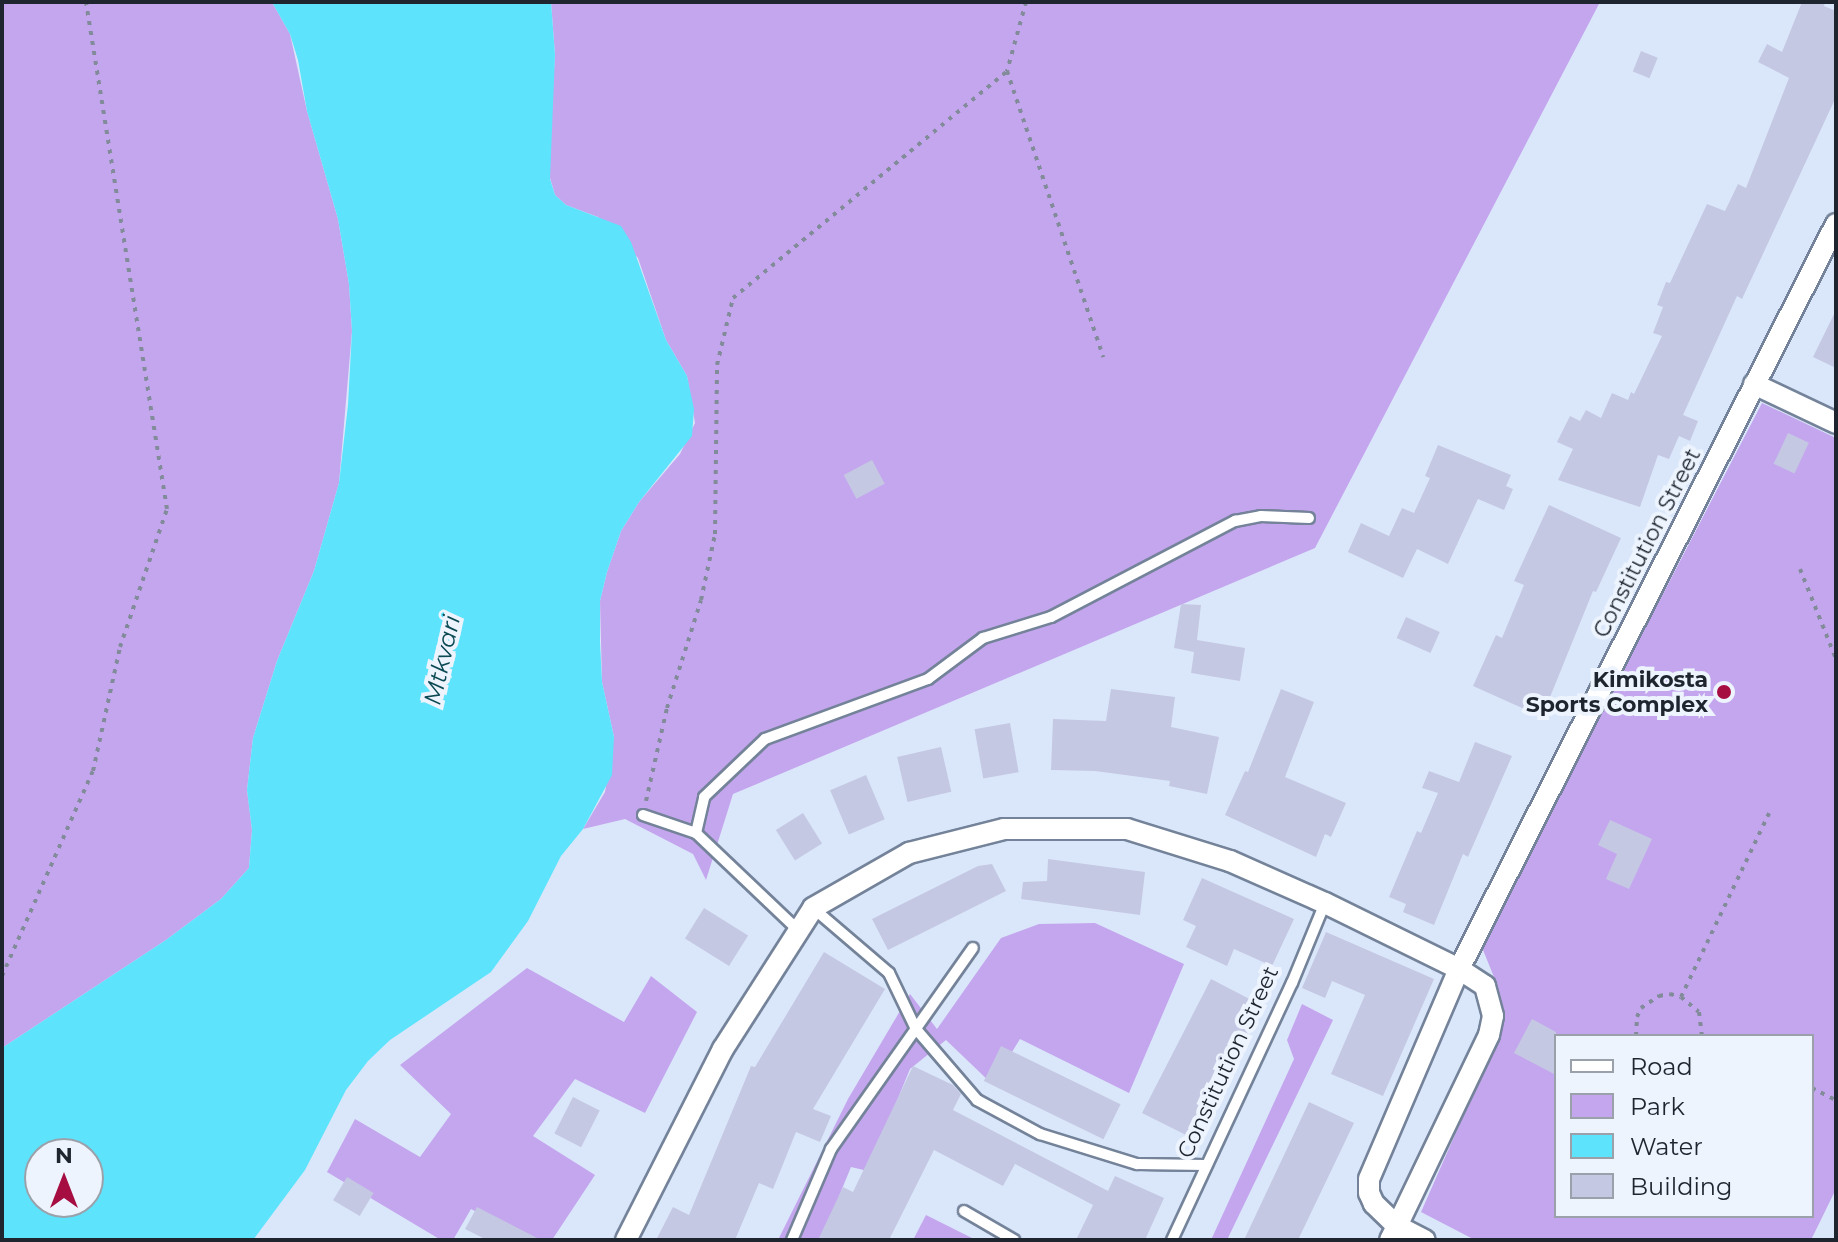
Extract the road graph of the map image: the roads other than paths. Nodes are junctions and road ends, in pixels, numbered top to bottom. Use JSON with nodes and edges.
{"nodes":[{"id":1,"x":1836,"y":224,"type":"edge"},
{"id":2,"x":1754,"y":384,"type":"junction"},
{"id":3,"x":1836,"y":423,"type":"edge"},
{"id":4,"x":1309,"y":518,"type":"dead end"},
{"id":5,"x":643,"y":815,"type":"road end"},
{"id":6,"x":696,"y":833,"type":"junction"},
{"id":7,"x":1325,"y":903,"type":"junction"},
{"id":8,"x":813,"y":908,"type":"junction"},
{"id":9,"x":798,"y":930,"type":"junction"},
{"id":10,"x":973,"y":948,"type":"dead end"},
{"id":11,"x":1459,"y":969,"type":"junction"},
{"id":12,"x":916,"y":1029,"type":"junction"},
{"id":13,"x":1205,"y":1165,"type":"junction"},
{"id":14,"x":964,"y":1211,"type":"dead end"},
{"id":15,"x":1393,"y":1233,"type":"edge"},
{"id":16,"x":626,"y":1240,"type":"edge"},
{"id":17,"x":792,"y":1240,"type":"edge"},
{"id":18,"x":1014,"y":1240,"type":"edge"},
{"id":19,"x":1172,"y":1240,"type":"edge"},
{"id":20,"x":1425,"y":1240,"type":"edge"}],
"edges":[{"from":1,"to":2,"type":"street","name":"Constitution Street"},
{"from":2,"to":3,"type":"street"},
{"from":2,"to":11,"type":"street","name":"Constitution Street"},
{"from":4,"to":6,"type":"lane"},
{"from":5,"to":6,"type":"lane"},
{"from":6,"to":9,"type":"lane"},
{"from":7,"to":8,"type":"street"},
{"from":7,"to":11,"type":"street"},
{"from":7,"to":13,"type":"lane","name":"Constitution Street"},
{"from":8,"to":9,"type":"street"},
{"from":8,"to":12,"type":"lane"},
{"from":9,"to":16,"type":"street"},
{"from":10,"to":12,"type":"lane"},
{"from":11,"to":15,"type":"street","name":"Constitution Street"},
{"from":11,"to":15,"type":"street"},
{"from":12,"to":13,"type":"lane"},
{"from":12,"to":17,"type":"lane"},
{"from":13,"to":19,"type":"lane","name":"Constitution Street"},
{"from":14,"to":18,"type":"lane"},
{"from":15,"to":20,"type":"street"}]}
